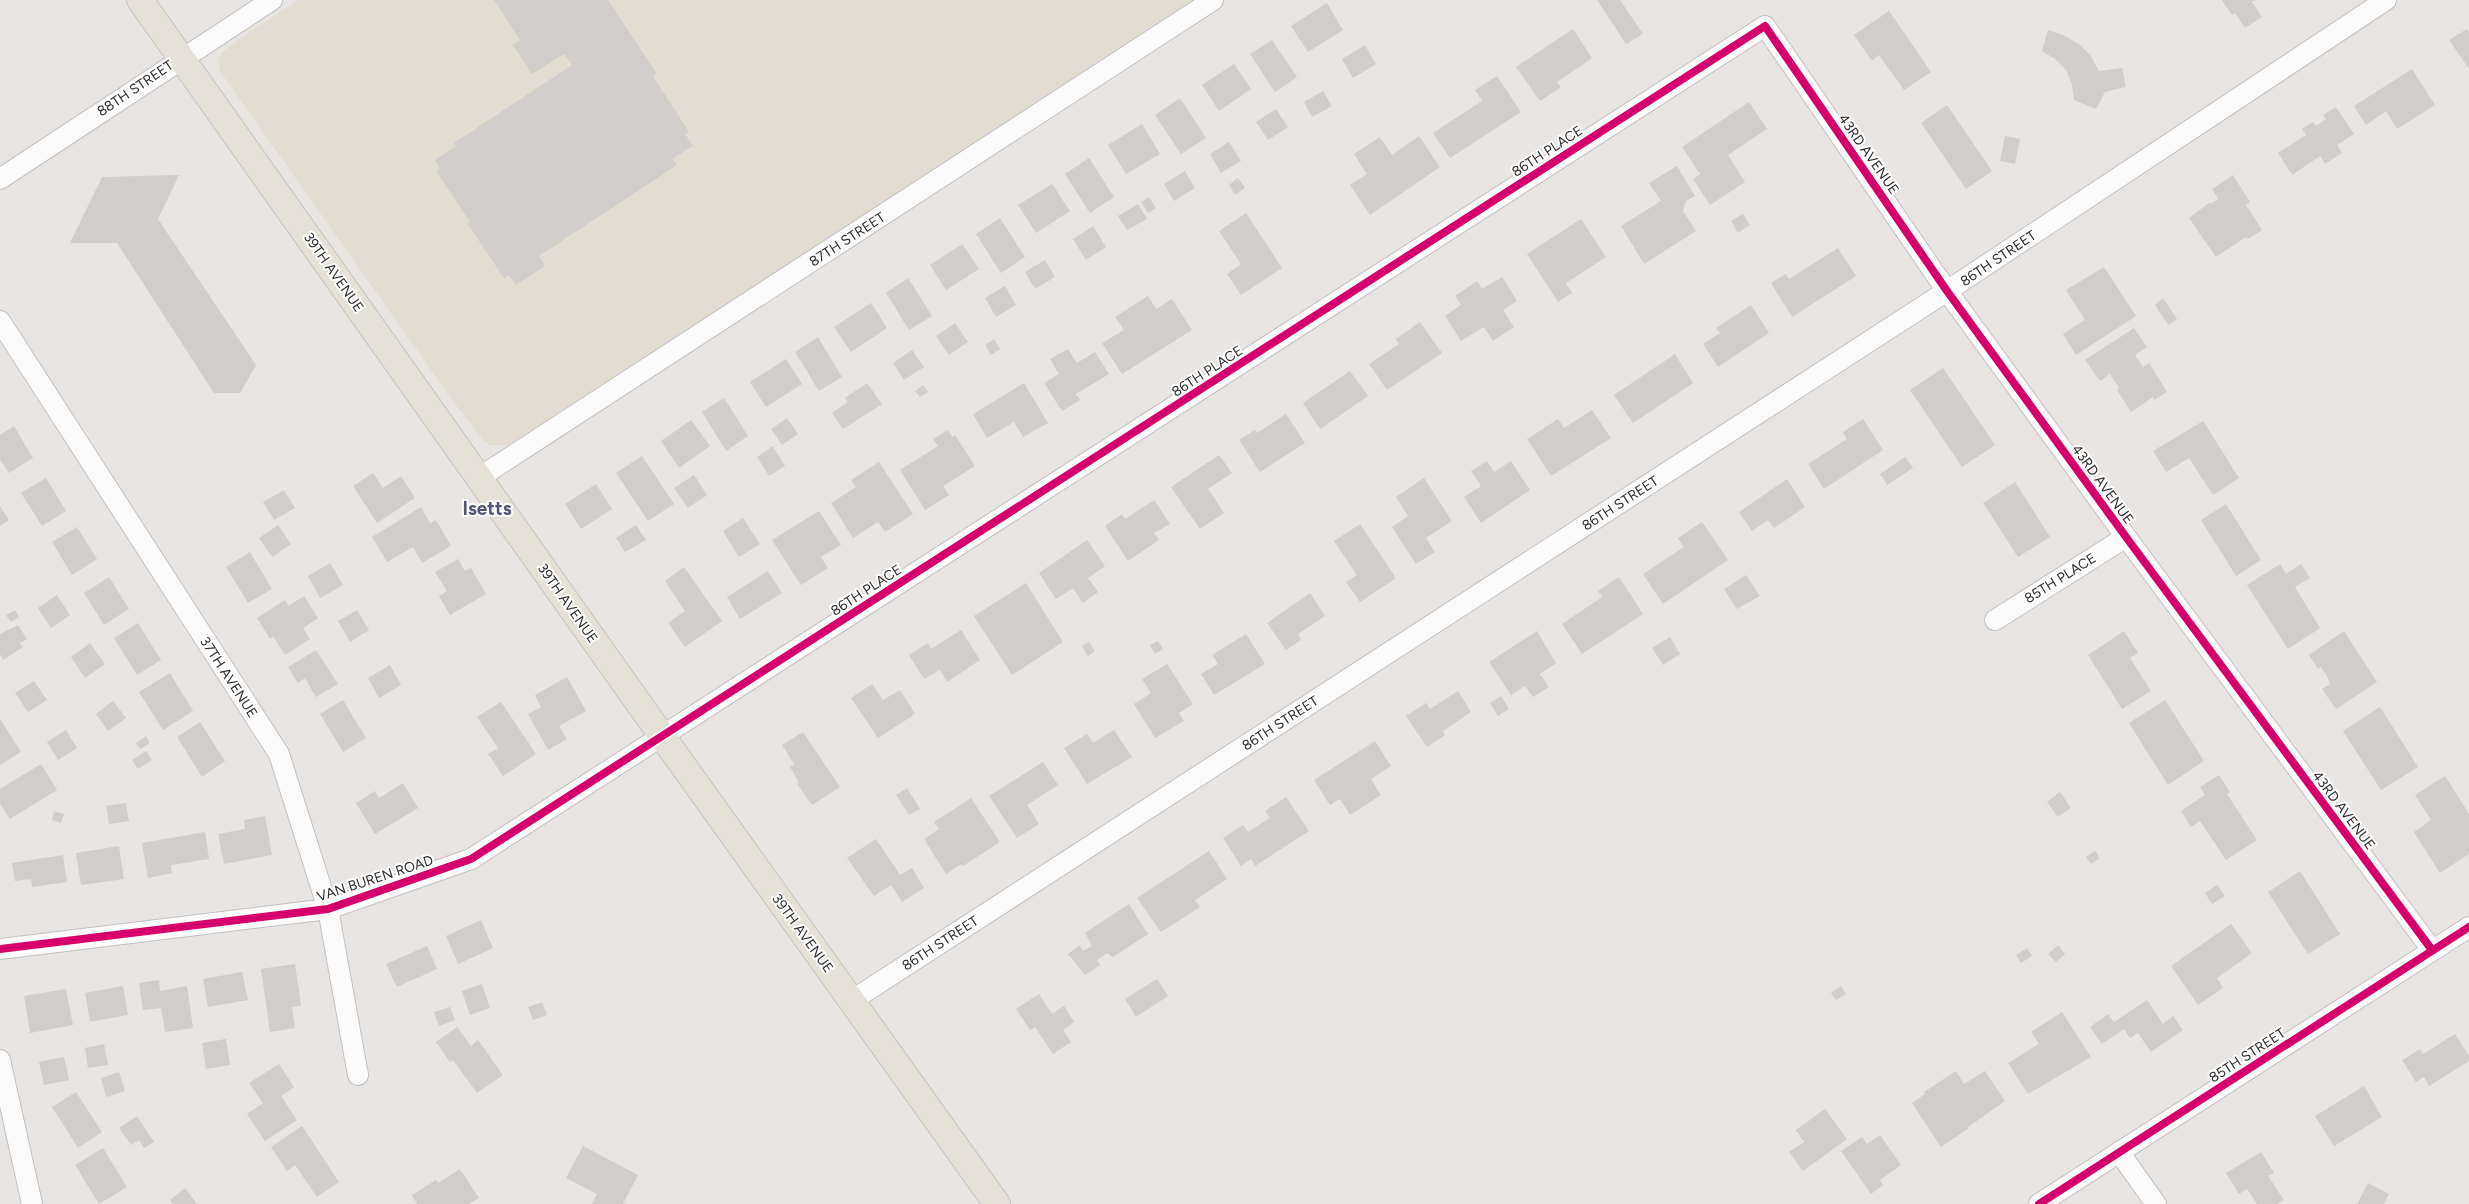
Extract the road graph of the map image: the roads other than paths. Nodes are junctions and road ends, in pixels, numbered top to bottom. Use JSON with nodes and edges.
{"nodes":[{"id":1,"x":140,"y":0,"type":"edge"},
{"id":2,"x":272,"y":0,"type":"edge"},
{"id":3,"x":1212,"y":0,"type":"edge"},
{"id":4,"x":2386,"y":0,"type":"edge"},
{"id":5,"x":1765,"y":26,"type":"joint"},
{"id":6,"x":182,"y":57,"type":"junction"},
{"id":7,"x":0,"y":179,"type":"edge"},
{"id":8,"x":1947,"y":291,"type":"junction"},
{"id":9,"x":0,"y":321,"type":"edge"},
{"id":10,"x":480,"y":477,"type":"junction"},
{"id":11,"x":2126,"y":537,"type":"junction"},
{"id":12,"x":1995,"y":620,"type":"dead end"},
{"id":13,"x":662,"y":736,"type":"junction"},
{"id":14,"x":328,"y":909,"type":"junction"},
{"id":15,"x":2469,"y":926,"type":"edge"},
{"id":16,"x":0,"y":949,"type":"edge"},
{"id":17,"x":2432,"y":950,"type":"junction"},
{"id":18,"x":851,"y":1000,"type":"junction"},
{"id":19,"x":0,"y":1060,"type":"edge"},
{"id":20,"x":358,"y":1075,"type":"dead end"},
{"id":21,"x":2119,"y":1152,"type":"junction"},
{"id":22,"x":32,"y":1204,"type":"edge"},
{"id":23,"x":997,"y":1204,"type":"edge"},
{"id":24,"x":2039,"y":1204,"type":"edge"},
{"id":25,"x":2156,"y":1204,"type":"edge"}],
"edges":[{"from":1,"to":6,"type":"main road","name":"39TH AVENUE"},
{"from":2,"to":6,"type":"street","name":"88TH STREET"},
{"from":3,"to":10,"type":"street","name":"87TH STREET"},
{"from":4,"to":8,"type":"street","name":"86TH STREET"},
{"from":5,"to":8,"type":"street","name":"43RD AVENUE"},
{"from":5,"to":13,"type":"street","name":"86TH PLACE"},
{"from":6,"to":7,"type":"street","name":"88TH STREET"},
{"from":6,"to":10,"type":"main road","name":"39TH AVENUE"},
{"from":8,"to":11,"type":"street","name":"43RD AVENUE"},
{"from":8,"to":18,"type":"street","name":"86TH STREET"},
{"from":9,"to":14,"type":"street","name":"37TH AVENUE"},
{"from":10,"to":13,"type":"main road","name":"39TH AVENUE"},
{"from":11,"to":12,"type":"street","name":"85TH PLACE"},
{"from":11,"to":17,"type":"street","name":"43RD AVENUE"},
{"from":13,"to":14,"type":"street","name":"VAN BUREN ROAD"},
{"from":13,"to":18,"type":"main road","name":"39TH AVENUE"},
{"from":14,"to":16,"type":"street","name":"VAN BUREN ROAD"},
{"from":14,"to":20,"type":"street","name":"37TH AVENUE"},
{"from":15,"to":17,"type":"street","name":"85TH STREET"},
{"from":17,"to":21,"type":"street","name":"85TH STREET"},
{"from":18,"to":23,"type":"main road","name":"39TH AVENUE"},
{"from":19,"to":22,"type":"street"},
{"from":21,"to":24,"type":"street","name":"85TH STREET"},
{"from":21,"to":25,"type":"street"}]}
